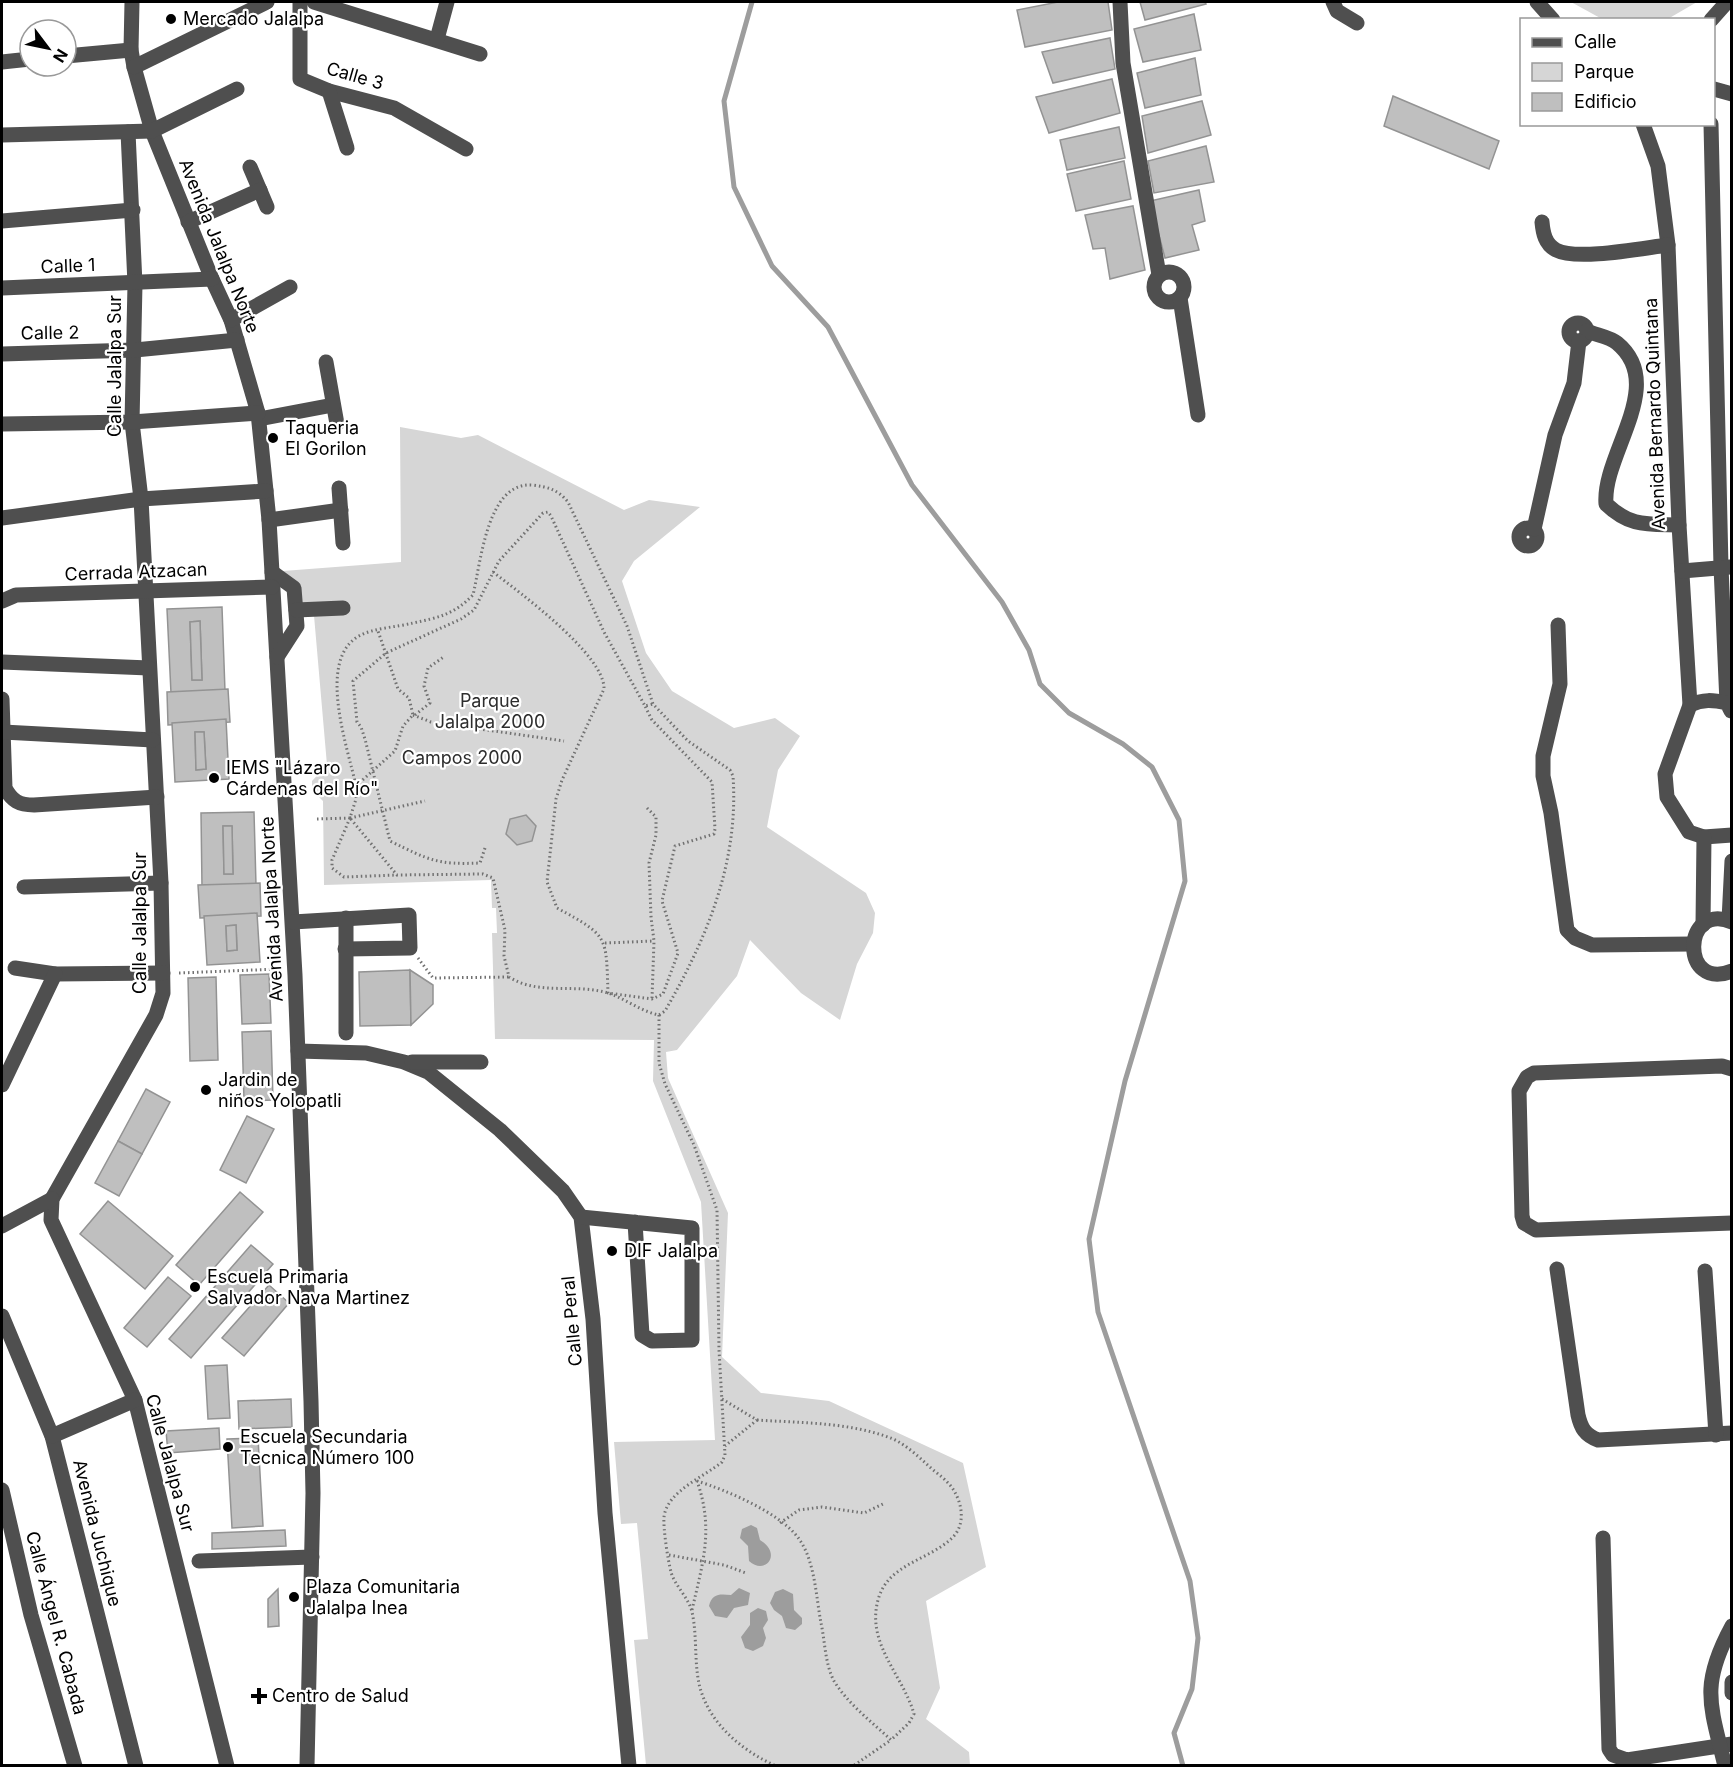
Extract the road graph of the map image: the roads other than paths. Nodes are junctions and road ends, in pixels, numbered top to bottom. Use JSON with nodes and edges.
{"nodes":[{"id":1,"x":132,"y":2,"type":"edge"},
{"id":2,"x":267,"y":2,"type":"edge"},
{"id":3,"x":300,"y":2,"type":"edge"},
{"id":4,"x":314,"y":2,"type":"edge"},
{"id":5,"x":367,"y":2,"type":"edge"},
{"id":6,"x":447,"y":2,"type":"edge"},
{"id":7,"x":1120,"y":2,"type":"edge"},
{"id":8,"x":1333,"y":2,"type":"edge"},
{"id":9,"x":1537,"y":2,"type":"edge"},
{"id":10,"x":1727,"y":2,"type":"edge"},
{"id":11,"x":362,"y":17,"type":"junction"},
{"id":12,"x":1551,"y":18,"type":"edge"},
{"id":13,"x":1715,"y":20,"type":"edge"},
{"id":14,"x":1357,"y":23,"type":"dead end"},
{"id":15,"x":437,"y":39,"type":"junction"},
{"id":16,"x":131,"y":50,"type":"junction"},
{"id":17,"x":480,"y":54,"type":"dead end"},
{"id":18,"x":78,"y":55,"type":"edge"},
{"id":19,"x":18,"y":60,"type":"edge"},
{"id":20,"x":2,"y":62,"type":"edge"},
{"id":21,"x":134,"y":67,"type":"junction"},
{"id":22,"x":237,"y":89,"type":"dead end"},
{"id":23,"x":1715,"y":89,"type":"edge"},
{"id":24,"x":329,"y":91,"type":"junction"},
{"id":25,"x":1731,"y":94,"type":"edge"},
{"id":26,"x":1644,"y":126,"type":"edge"},
{"id":27,"x":1711,"y":126,"type":"edge"},
{"id":28,"x":152,"y":131,"type":"junction"},
{"id":29,"x":128,"y":132,"type":"junction"},
{"id":30,"x":2,"y":135,"type":"edge"},
{"id":31,"x":347,"y":148,"type":"dead end"},
{"id":32,"x":466,"y":149,"type":"dead end"},
{"id":33,"x":250,"y":167,"type":"dead end"},
{"id":34,"x":260,"y":190,"type":"junction"},
{"id":35,"x":267,"y":207,"type":"dead end"},
{"id":36,"x":133,"y":210,"type":"junction"},
{"id":37,"x":2,"y":221,"type":"edge"},
{"id":38,"x":188,"y":222,"type":"junction"},
{"id":39,"x":1542,"y":222,"type":"dead end"},
{"id":40,"x":1668,"y":245,"type":"junction"},
{"id":41,"x":1159,"y":275,"type":"junction"},
{"id":42,"x":212,"y":279,"type":"junction"},
{"id":43,"x":135,"y":284,"type":"junction"},
{"id":44,"x":290,"y":287,"type":"dead end"},
{"id":45,"x":2,"y":288,"type":"edge"},
{"id":46,"x":1180,"y":298,"type":"junction"},
{"id":47,"x":231,"y":321,"type":"junction"},
{"id":48,"x":237,"y":340,"type":"junction"},
{"id":49,"x":135,"y":350,"type":"junction"},
{"id":50,"x":2,"y":354,"type":"edge"},
{"id":51,"x":326,"y":362,"type":"dead end"},
{"id":52,"x":333,"y":405,"type":"junction"},
{"id":53,"x":1198,"y":415,"type":"dead end"},
{"id":54,"x":259,"y":416,"type":"junction"},
{"id":55,"x":132,"y":422,"type":"junction"},
{"id":56,"x":2,"y":424,"type":"edge"},
{"id":57,"x":337,"y":424,"type":"dead end"},
{"id":58,"x":339,"y":488,"type":"dead end"},
{"id":59,"x":266,"y":491,"type":"junction"},
{"id":60,"x":141,"y":499,"type":"junction"},
{"id":61,"x":341,"y":510,"type":"junction"},
{"id":62,"x":2,"y":518,"type":"edge"},
{"id":63,"x":269,"y":520,"type":"junction"},
{"id":64,"x":1679,"y":525,"type":"junction"},
{"id":65,"x":1534,"y":529,"type":"dead end"},
{"id":66,"x":343,"y":543,"type":"dead end"},
{"id":67,"x":1726,"y":567,"type":"edge"},
{"id":68,"x":1682,"y":571,"type":"junction"},
{"id":69,"x":272,"y":580,"type":"junction"},
{"id":70,"x":146,"y":591,"type":"junction"},
{"id":71,"x":2,"y":601,"type":"edge"},
{"id":72,"x":343,"y":608,"type":"dead end"},
{"id":73,"x":296,"y":610,"type":"junction"},
{"id":74,"x":1558,"y":625,"type":"dead end"},
{"id":75,"x":276,"y":657,"type":"junction"},
{"id":76,"x":2,"y":662,"type":"edge"},
{"id":77,"x":149,"y":668,"type":"junction"},
{"id":78,"x":2,"y":699,"type":"edge"},
{"id":79,"x":1690,"y":705,"type":"junction"},
{"id":80,"x":1729,"y":708,"type":"edge"},
{"id":81,"x":3,"y":732,"type":"edge"},
{"id":82,"x":153,"y":740,"type":"junction"},
{"id":83,"x":157,"y":797,"type":"junction"},
{"id":84,"x":1731,"y":835,"type":"edge"},
{"id":85,"x":1704,"y":837,"type":"junction"},
{"id":86,"x":1731,"y":861,"type":"edge"},
{"id":87,"x":161,"y":883,"type":"junction"},
{"id":88,"x":24,"y":887,"type":"dead end"},
{"id":89,"x":346,"y":918,"type":"junction"},
{"id":90,"x":1730,"y":921,"type":"edge"},
{"id":91,"x":292,"y":922,"type":"junction"},
{"id":92,"x":1703,"y":925,"type":"junction"},
{"id":93,"x":1692,"y":944,"type":"junction"},
{"id":94,"x":345,"y":949,"type":"junction"},
{"id":95,"x":15,"y":968,"type":"dead end"},
{"id":96,"x":1731,"y":971,"type":"edge"},
{"id":97,"x":168,"y":973,"type":"junction"},
{"id":98,"x":55,"y":974,"type":"junction"},
{"id":99,"x":346,"y":1033,"type":"dead end"},
{"id":100,"x":298,"y":1051,"type":"junction"},
{"id":101,"x":404,"y":1062,"type":"junction"},
{"id":102,"x":482,"y":1062,"type":"dead end"},
{"id":103,"x":1731,"y":1070,"type":"edge"},
{"id":104,"x":2,"y":1085,"type":"edge"},
{"id":105,"x":52,"y":1199,"type":"junction"},
{"id":106,"x":581,"y":1217,"type":"junction"},
{"id":107,"x":635,"y":1222,"type":"junction"},
{"id":108,"x":1731,"y":1223,"type":"edge"},
{"id":109,"x":2,"y":1226,"type":"edge"},
{"id":110,"x":1557,"y":1269,"type":"dead end"},
{"id":111,"x":1704,"y":1271,"type":"dead end"},
{"id":112,"x":2,"y":1316,"type":"edge"},
{"id":113,"x":135,"y":1400,"type":"junction"},
{"id":114,"x":1724,"y":1434,"type":"edge"},
{"id":115,"x":52,"y":1436,"type":"junction"},
{"id":116,"x":2,"y":1490,"type":"edge"},
{"id":117,"x":1603,"y":1538,"type":"dead end"},
{"id":118,"x":312,"y":1557,"type":"junction"},
{"id":119,"x":199,"y":1561,"type":"dead end"},
{"id":120,"x":1731,"y":1626,"type":"edge"},
{"id":121,"x":1731,"y":1682,"type":"edge"},
{"id":122,"x":1731,"y":1693,"type":"edge"},
{"id":123,"x":1726,"y":1745,"type":"edge"},
{"id":124,"x":75,"y":1766,"type":"edge"},
{"id":125,"x":136,"y":1766,"type":"edge"},
{"id":126,"x":227,"y":1766,"type":"edge"},
{"id":127,"x":307,"y":1766,"type":"edge"},
{"id":128,"x":629,"y":1766,"type":"edge"},
{"id":129,"x":1725,"y":1766,"type":"edge"}],
"edges":[{"from":1,"to":16,"type":"street","name":"Avenida Jalalpa Norte"},
{"from":2,"to":21,"type":"street"},
{"from":3,"to":24,"type":"street","name":"Calle 3"},
{"from":4,"to":11,"type":"street"},
{"from":5,"to":11,"type":"street"},
{"from":6,"to":15,"type":"street"},
{"from":7,"to":41,"type":"street"},
{"from":8,"to":14,"type":"street"},
{"from":9,"to":12,"type":"street"},
{"from":10,"to":13,"type":"street"},
{"from":11,"to":15,"type":"street"},
{"from":15,"to":17,"type":"street"},
{"from":16,"to":18,"type":"street"},
{"from":16,"to":21,"type":"street","name":"Avenida Jalalpa Norte"},
{"from":19,"to":20,"type":"street"},
{"from":21,"to":28,"type":"street","name":"Avenida Jalalpa Norte"},
{"from":22,"to":28,"type":"street"},
{"from":23,"to":25,"type":"street"},
{"from":24,"to":31,"type":"street"},
{"from":24,"to":32,"type":"street","name":"Calle 3"},
{"from":26,"to":40,"type":"street","name":"Avenida Bernardo Quintana"},
{"from":27,"to":67,"type":"street"},
{"from":28,"to":29,"type":"street"},
{"from":28,"to":38,"type":"street","name":"Avenida Jalalpa Norte"},
{"from":29,"to":30,"type":"street"},
{"from":29,"to":36,"type":"street","name":"Calle Jalalpa Sur"},
{"from":33,"to":34,"type":"street"},
{"from":34,"to":35,"type":"street"},
{"from":34,"to":38,"type":"street"},
{"from":36,"to":37,"type":"street"},
{"from":36,"to":43,"type":"street","name":"Calle Jalalpa Sur"},
{"from":38,"to":42,"type":"street","name":"Avenida Jalalpa Norte"},
{"from":39,"to":40,"type":"street"},
{"from":40,"to":64,"type":"street","name":"Avenida Bernardo Quintana"},
{"from":41,"to":46,"type":"street"},
{"from":41,"to":46,"type":"street"},
{"from":42,"to":43,"type":"street","name":"Calle 1"},
{"from":42,"to":47,"type":"street","name":"Avenida Jalalpa Norte"},
{"from":43,"to":45,"type":"street","name":"Calle 1"},
{"from":43,"to":49,"type":"street","name":"Calle Jalalpa Sur"},
{"from":44,"to":47,"type":"street"},
{"from":46,"to":53,"type":"street"},
{"from":47,"to":48,"type":"street","name":"Avenida Jalalpa Norte"},
{"from":48,"to":49,"type":"street","name":"Calle 2"},
{"from":48,"to":54,"type":"street","name":"Avenida Jalalpa Norte"},
{"from":49,"to":50,"type":"street","name":"Calle 2"},
{"from":49,"to":55,"type":"street","name":"Calle Jalalpa Sur"},
{"from":51,"to":52,"type":"street"},
{"from":52,"to":54,"type":"street"},
{"from":52,"to":57,"type":"street"},
{"from":54,"to":55,"type":"street"},
{"from":54,"to":59,"type":"street","name":"Avenida Jalalpa Norte"},
{"from":55,"to":56,"type":"street"},
{"from":55,"to":60,"type":"street","name":"Calle Jalalpa Sur"},
{"from":58,"to":61,"type":"street"},
{"from":59,"to":60,"type":"street"},
{"from":59,"to":63,"type":"street","name":"Avenida Jalalpa Norte"},
{"from":60,"to":62,"type":"street"},
{"from":60,"to":70,"type":"street","name":"Calle Jalalpa Sur"},
{"from":61,"to":63,"type":"street"},
{"from":61,"to":66,"type":"street"},
{"from":63,"to":69,"type":"street","name":"Avenida Jalalpa Norte"},
{"from":64,"to":65,"type":"street"},
{"from":64,"to":68,"type":"street","name":"Avenida Bernardo Quintana"},
{"from":67,"to":68,"type":"street"},
{"from":67,"to":80,"type":"street"},
{"from":68,"to":79,"type":"street","name":"Avenida Bernardo Quintana"},
{"from":69,"to":70,"type":"street","name":"Cerrada Atzacan"},
{"from":69,"to":73,"type":"street"},
{"from":69,"to":75,"type":"street","name":"Avenida Jalalpa Norte"},
{"from":70,"to":71,"type":"street","name":"Cerrada Atzacan"},
{"from":70,"to":77,"type":"street","name":"Calle Jalalpa Sur"},
{"from":72,"to":73,"type":"street"},
{"from":73,"to":75,"type":"street"},
{"from":74,"to":93,"type":"street"},
{"from":75,"to":91,"type":"street","name":"Avenida Jalalpa Norte"},
{"from":76,"to":77,"type":"street"},
{"from":77,"to":82,"type":"street","name":"Calle Jalalpa Sur"},
{"from":78,"to":81,"type":"street"},
{"from":79,"to":80,"type":"street"},
{"from":79,"to":85,"type":"street","name":"Avenida Bernardo Quintana"},
{"from":81,"to":82,"type":"street"},
{"from":81,"to":83,"type":"street"},
{"from":82,"to":83,"type":"street","name":"Calle Jalalpa Sur"},
{"from":83,"to":87,"type":"street","name":"Calle Jalalpa Sur"},
{"from":84,"to":85,"type":"street"},
{"from":85,"to":92,"type":"street"},
{"from":86,"to":90,"type":"street"},
{"from":87,"to":88,"type":"street"},
{"from":87,"to":97,"type":"street","name":"Calle Jalalpa Sur"},
{"from":89,"to":91,"type":"street"},
{"from":89,"to":94,"type":"street"},
{"from":89,"to":94,"type":"street"},
{"from":90,"to":92,"type":"street"},
{"from":91,"to":100,"type":"street","name":"Avenida Jalalpa Norte"},
{"from":92,"to":93,"type":"street"},
{"from":93,"to":96,"type":"street"},
{"from":94,"to":99,"type":"street"},
{"from":95,"to":98,"type":"street"},
{"from":97,"to":98,"type":"street"},
{"from":97,"to":105,"type":"street","name":"Calle Jalalpa Sur"},
{"from":98,"to":104,"type":"street"},
{"from":100,"to":101,"type":"street","name":"Calle Peral"},
{"from":100,"to":118,"type":"street","name":"Avenida Jalalpa Norte"},
{"from":101,"to":102,"type":"street"},
{"from":101,"to":106,"type":"street","name":"Calle Peral"},
{"from":103,"to":108,"type":"street"},
{"from":105,"to":109,"type":"street"},
{"from":105,"to":113,"type":"street","name":"Calle Jalalpa Sur"},
{"from":106,"to":107,"type":"street"},
{"from":106,"to":128,"type":"street","name":"Calle Peral"},
{"from":107,"to":107,"type":"street"},
{"from":110,"to":114,"type":"street"},
{"from":111,"to":114,"type":"street"},
{"from":112,"to":115,"type":"street","name":"Avenida Juchique"},
{"from":113,"to":115,"type":"street"},
{"from":113,"to":126,"type":"street","name":"Calle Jalalpa Sur"},
{"from":115,"to":125,"type":"street","name":"Avenida Juchique"},
{"from":116,"to":124,"type":"street","name":"Calle Ángel R. Cabada"},
{"from":117,"to":123,"type":"street"},
{"from":118,"to":119,"type":"street"},
{"from":118,"to":127,"type":"street","name":"Avenida Jalalpa Norte"},
{"from":120,"to":123,"type":"street"},
{"from":121,"to":122,"type":"street"},
{"from":123,"to":129,"type":"street"}]}
